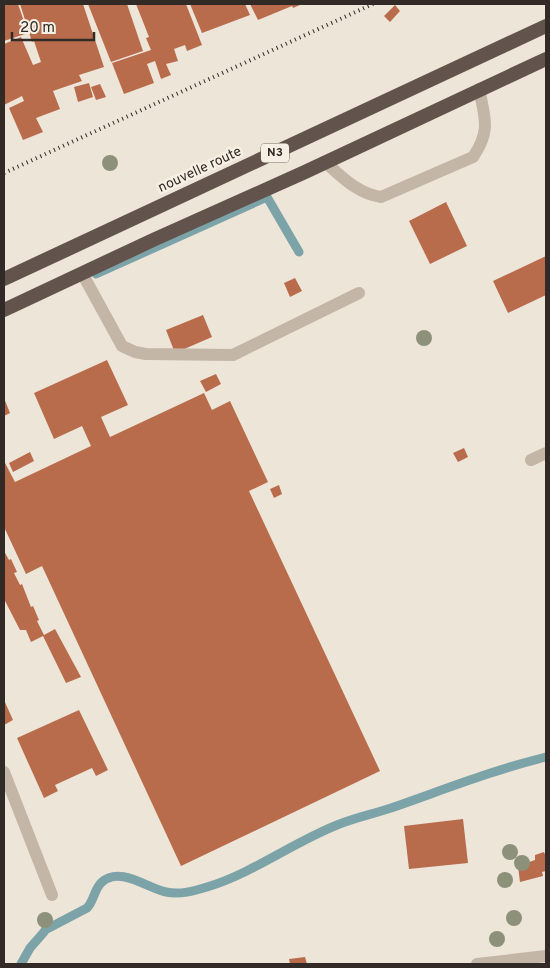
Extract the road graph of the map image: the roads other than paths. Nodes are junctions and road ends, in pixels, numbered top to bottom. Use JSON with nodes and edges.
{"nodes":[{"id":1,"x":546,"y":26,"type":"edge"},
{"id":2,"x":546,"y":59,"type":"edge"},
{"id":3,"x":479,"y":89,"type":"junction"},
{"id":4,"x":325,"y":162,"type":"junction"},
{"id":5,"x":82,"y":273,"type":"junction"},
{"id":6,"x":4,"y":279,"type":"edge"},
{"id":7,"x":359,"y":293,"type":"dead end"},
{"id":8,"x":4,"y":310,"type":"edge"},
{"id":9,"x":546,"y":453,"type":"edge"},
{"id":10,"x":531,"y":460,"type":"dead end"},
{"id":11,"x":4,"y":772,"type":"edge"},
{"id":12,"x":52,"y":895,"type":"dead end"},
{"id":13,"x":546,"y":956,"type":"edge"},
{"id":14,"x":477,"y":964,"type":"edge"}],
"edges":[{"from":1,"to":6,"type":"highway","name":"nouvelle route","number":"N3"},
{"from":2,"to":3,"type":"highway","number":"N3"},
{"from":3,"to":4,"type":"highway","number":"N3"},
{"from":3,"to":4,"type":"street"},
{"from":4,"to":5,"type":"highway","number":"N3"},
{"from":5,"to":7,"type":"street"},
{"from":5,"to":8,"type":"highway","number":"N3"},
{"from":9,"to":10,"type":"street"},
{"from":11,"to":12,"type":"street"},
{"from":13,"to":14,"type":"street"}]}
